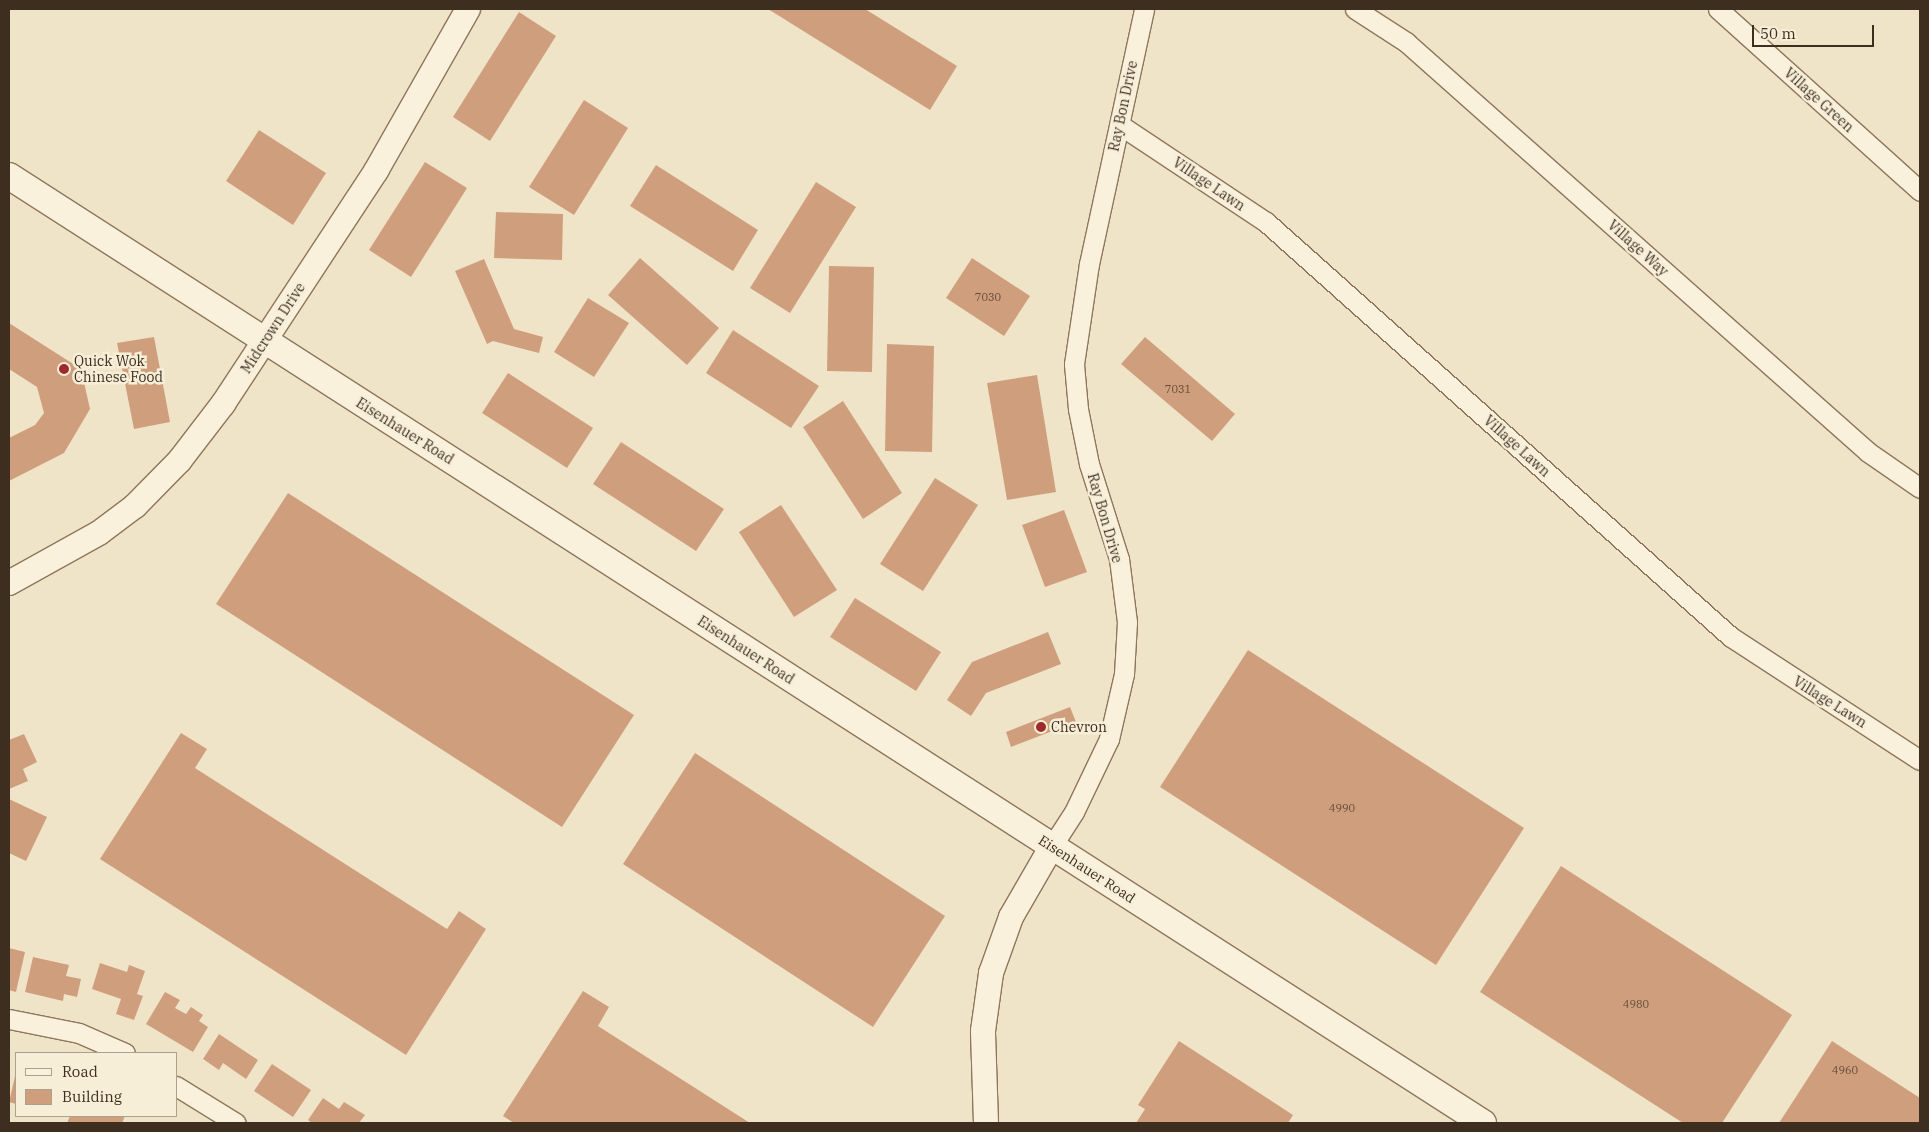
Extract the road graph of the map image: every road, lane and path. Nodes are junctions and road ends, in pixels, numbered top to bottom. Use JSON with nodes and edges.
{"nodes":[{"id":1,"x":468,"y":9,"type":"edge"},
{"id":2,"x":1144,"y":9,"type":"edge"},
{"id":3,"x":1355,"y":9,"type":"edge"},
{"id":4,"x":1718,"y":9,"type":"edge"},
{"id":5,"x":1120,"y":125,"type":"junction"},
{"id":6,"x":9,"y":176,"type":"edge"},
{"id":7,"x":1920,"y":191,"type":"edge"},
{"id":8,"x":265,"y":342,"type":"junction"},
{"id":9,"x":1920,"y":488,"type":"edge"},
{"id":10,"x":9,"y":583,"type":"edge"},
{"id":11,"x":1920,"y":760,"type":"edge"},
{"id":12,"x":1052,"y":846,"type":"junction"},
{"id":13,"x":9,"y":1019,"type":"edge"},
{"id":14,"x":122,"y":1052,"type":"edge"},
{"id":15,"x":178,"y":1087,"type":"edge"},
{"id":16,"x":236,"y":1123,"type":"edge"},
{"id":17,"x":986,"y":1123,"type":"edge"},
{"id":18,"x":1483,"y":1123,"type":"edge"}],
"edges":[{"from":1,"to":8,"type":"street","name":"Midcrown Drive"},
{"from":2,"to":5,"type":"street","name":"Ray Bon Drive"},
{"from":3,"to":9,"type":"street","name":"Village Way"},
{"from":4,"to":7,"type":"street","name":"Village Green"},
{"from":5,"to":11,"type":"street","name":"Village Lawn"},
{"from":5,"to":12,"type":"street","name":"Ray Bon Drive"},
{"from":6,"to":8,"type":"main road","name":"Eisenhauer Road"},
{"from":8,"to":10,"type":"street","name":"Midcrown Drive"},
{"from":8,"to":12,"type":"main road","name":"Eisenhauer Road"},
{"from":12,"to":17,"type":"street","name":"Ray Bon Drive"},
{"from":12,"to":18,"type":"main road","name":"Eisenhauer Road"},
{"from":13,"to":14,"type":"street"},
{"from":15,"to":16,"type":"street"}]}
